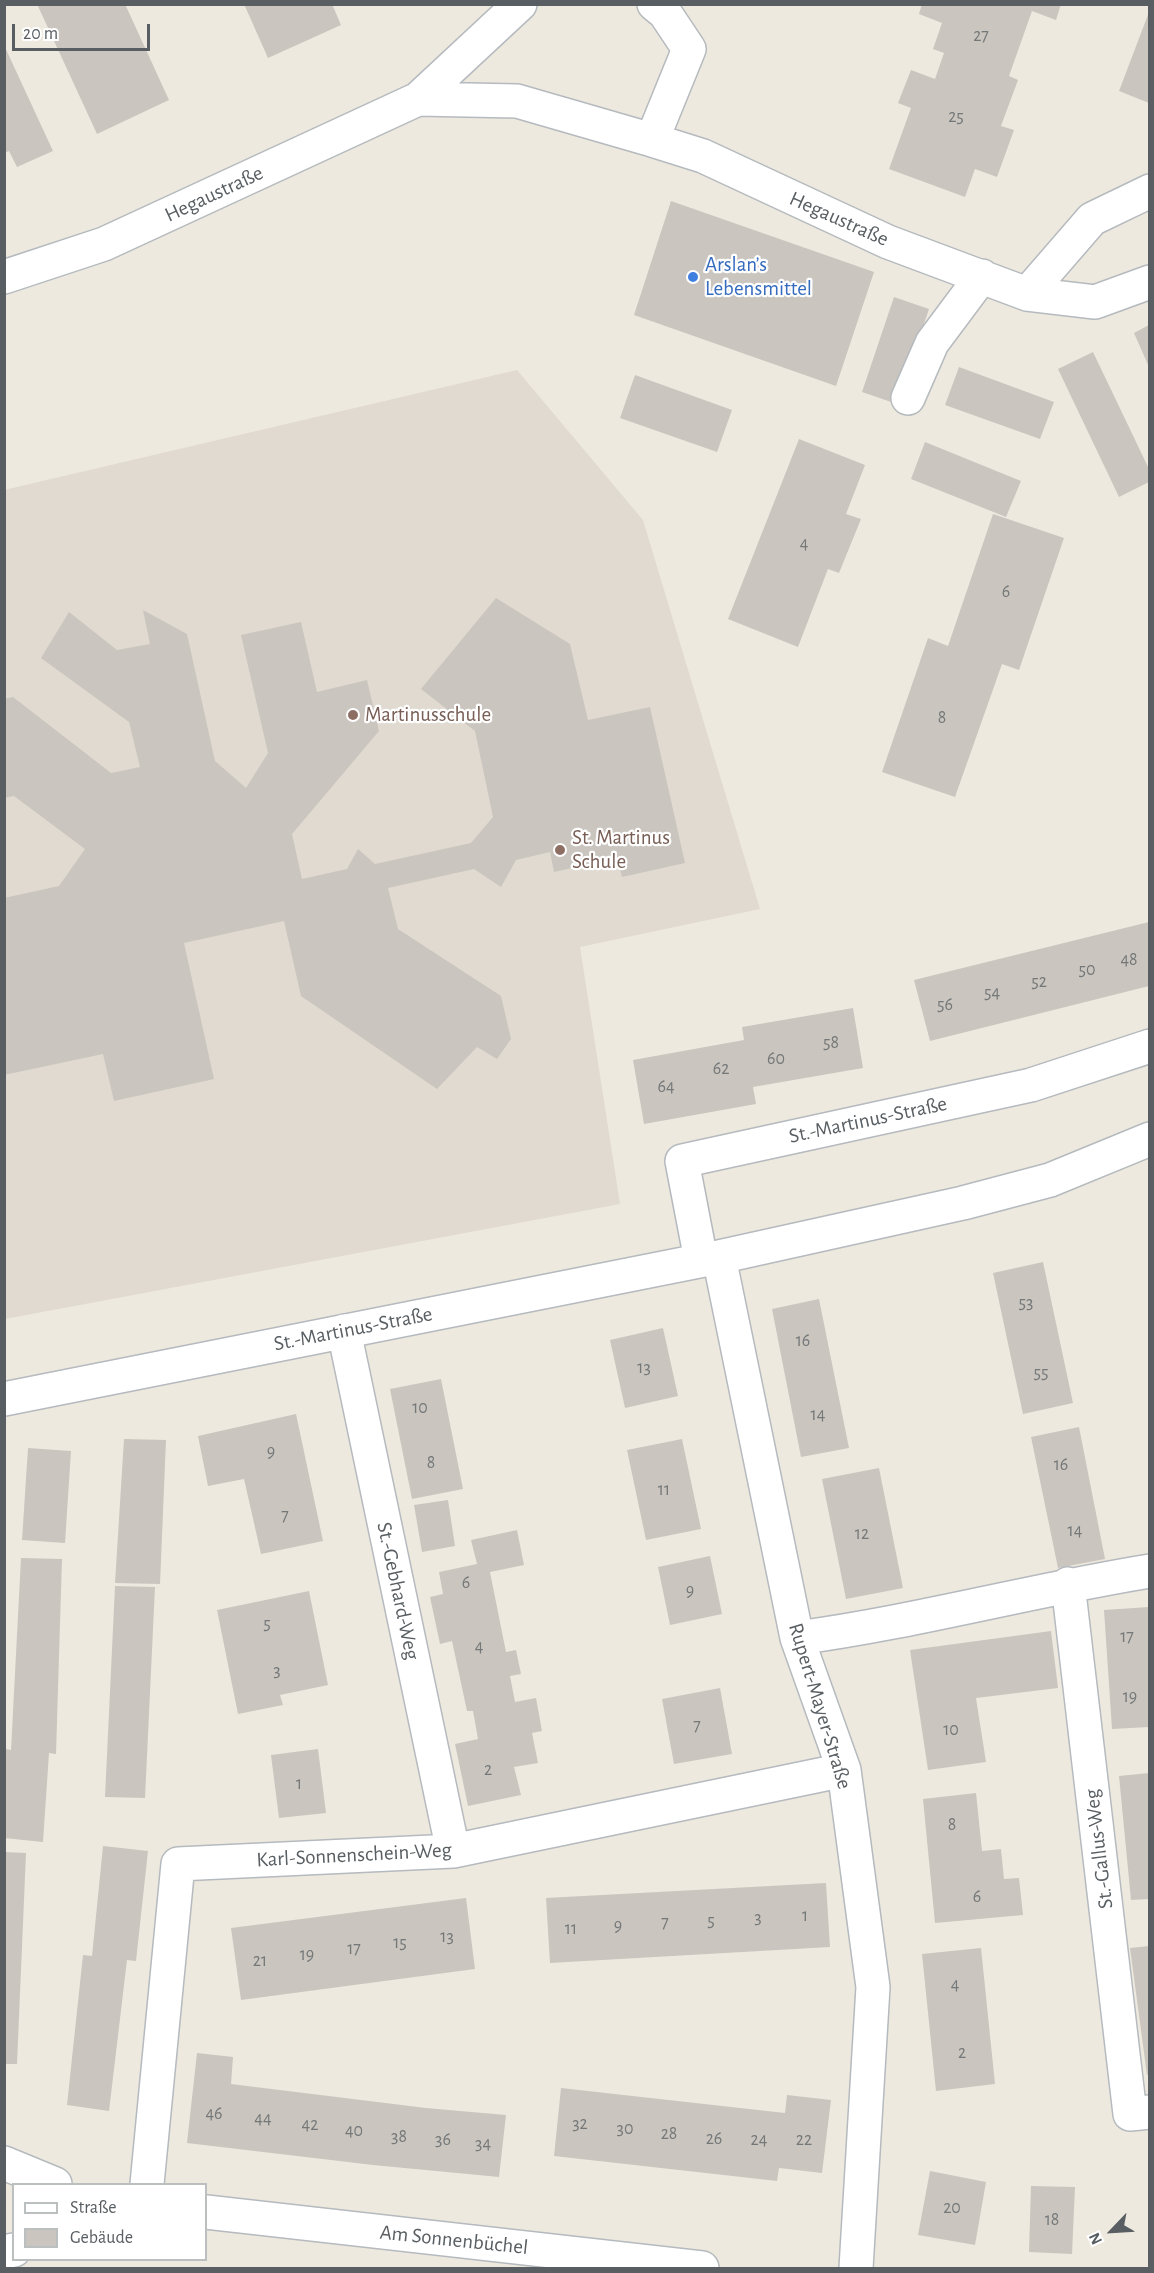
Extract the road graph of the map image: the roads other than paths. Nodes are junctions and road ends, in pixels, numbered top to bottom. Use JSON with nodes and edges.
{"nodes":[{"id":1,"x":520,"y":4,"type":"edge"},
{"id":2,"x":654,"y":4,"type":"edge"},
{"id":3,"x":418,"y":99,"type":"junction"},
{"id":4,"x":652,"y":140,"type":"junction"},
{"id":5,"x":1149,"y":191,"type":"edge"},
{"id":6,"x":982,"y":276,"type":"junction"},
{"id":7,"x":4,"y":277,"type":"edge"},
{"id":8,"x":1149,"y":282,"type":"edge"},
{"id":9,"x":1027,"y":294,"type":"junction"},
{"id":10,"x":908,"y":398,"type":"dead end"},
{"id":11,"x":1149,"y":1046,"type":"edge"},
{"id":12,"x":1149,"y":1139,"type":"edge"},
{"id":13,"x":710,"y":1259,"type":"junction"},
{"id":14,"x":344,"y":1331,"type":"junction"},
{"id":15,"x":4,"y":1399,"type":"edge"},
{"id":16,"x":1149,"y":1571,"type":"edge"},
{"id":17,"x":1068,"y":1584,"type":"junction"},
{"id":18,"x":797,"y":1638,"type":"junction"},
{"id":19,"x":844,"y":1770,"type":"junction"},
{"id":20,"x":453,"y":1851,"type":"junction"},
{"id":21,"x":1140,"y":2113,"type":"edge"},
{"id":22,"x":4,"y":2163,"type":"edge"},
{"id":23,"x":53,"y":2183,"type":"edge"},
{"id":24,"x":147,"y":2183,"type":"edge"},
{"id":25,"x":207,"y":2212,"type":"edge"},
{"id":26,"x":625,"y":2264,"type":"edge"},
{"id":27,"x":702,"y":2268,"type":"edge"},
{"id":28,"x":856,"y":2268,"type":"edge"}],
"edges":[{"from":1,"to":3,"type":"street","name":"Hegaustraße"},
{"from":2,"to":4,"type":"street"},
{"from":3,"to":4,"type":"street","name":"Hegaustraße"},
{"from":3,"to":7,"type":"street","name":"Hegaustraße"},
{"from":4,"to":6,"type":"street","name":"Hegaustraße"},
{"from":5,"to":9,"type":"street"},
{"from":6,"to":9,"type":"street","name":"Hegaustraße"},
{"from":6,"to":10,"type":"street"},
{"from":8,"to":9,"type":"street","name":"Hegaustraße"},
{"from":11,"to":13,"type":"street","name":"St.-Martinus-Straße"},
{"from":12,"to":13,"type":"street","name":"St.-Martinus-Straße"},
{"from":13,"to":14,"type":"street","name":"St.-Martinus-Straße"},
{"from":13,"to":18,"type":"street","name":"Rupert-Mayer-Straße"},
{"from":14,"to":15,"type":"street","name":"St.-Martinus-Straße"},
{"from":14,"to":20,"type":"street","name":"St.-Gebhard-Weg"},
{"from":16,"to":17,"type":"street"},
{"from":17,"to":18,"type":"street"},
{"from":17,"to":21,"type":"street","name":"St.-Gallus-Weg"},
{"from":18,"to":19,"type":"street","name":"Rupert-Mayer-Straße"},
{"from":19,"to":20,"type":"street","name":"Karl-Sonnenschein-Weg"},
{"from":19,"to":28,"type":"street","name":"Rupert-Mayer-Straße"},
{"from":20,"to":24,"type":"street","name":"Karl-Sonnenschein-Weg"},
{"from":22,"to":23,"type":"street"},
{"from":25,"to":26,"type":"street","name":"Am Sonnenbüchel"},
{"from":26,"to":27,"type":"street","name":"Am Sonnenbüchel"}]}
